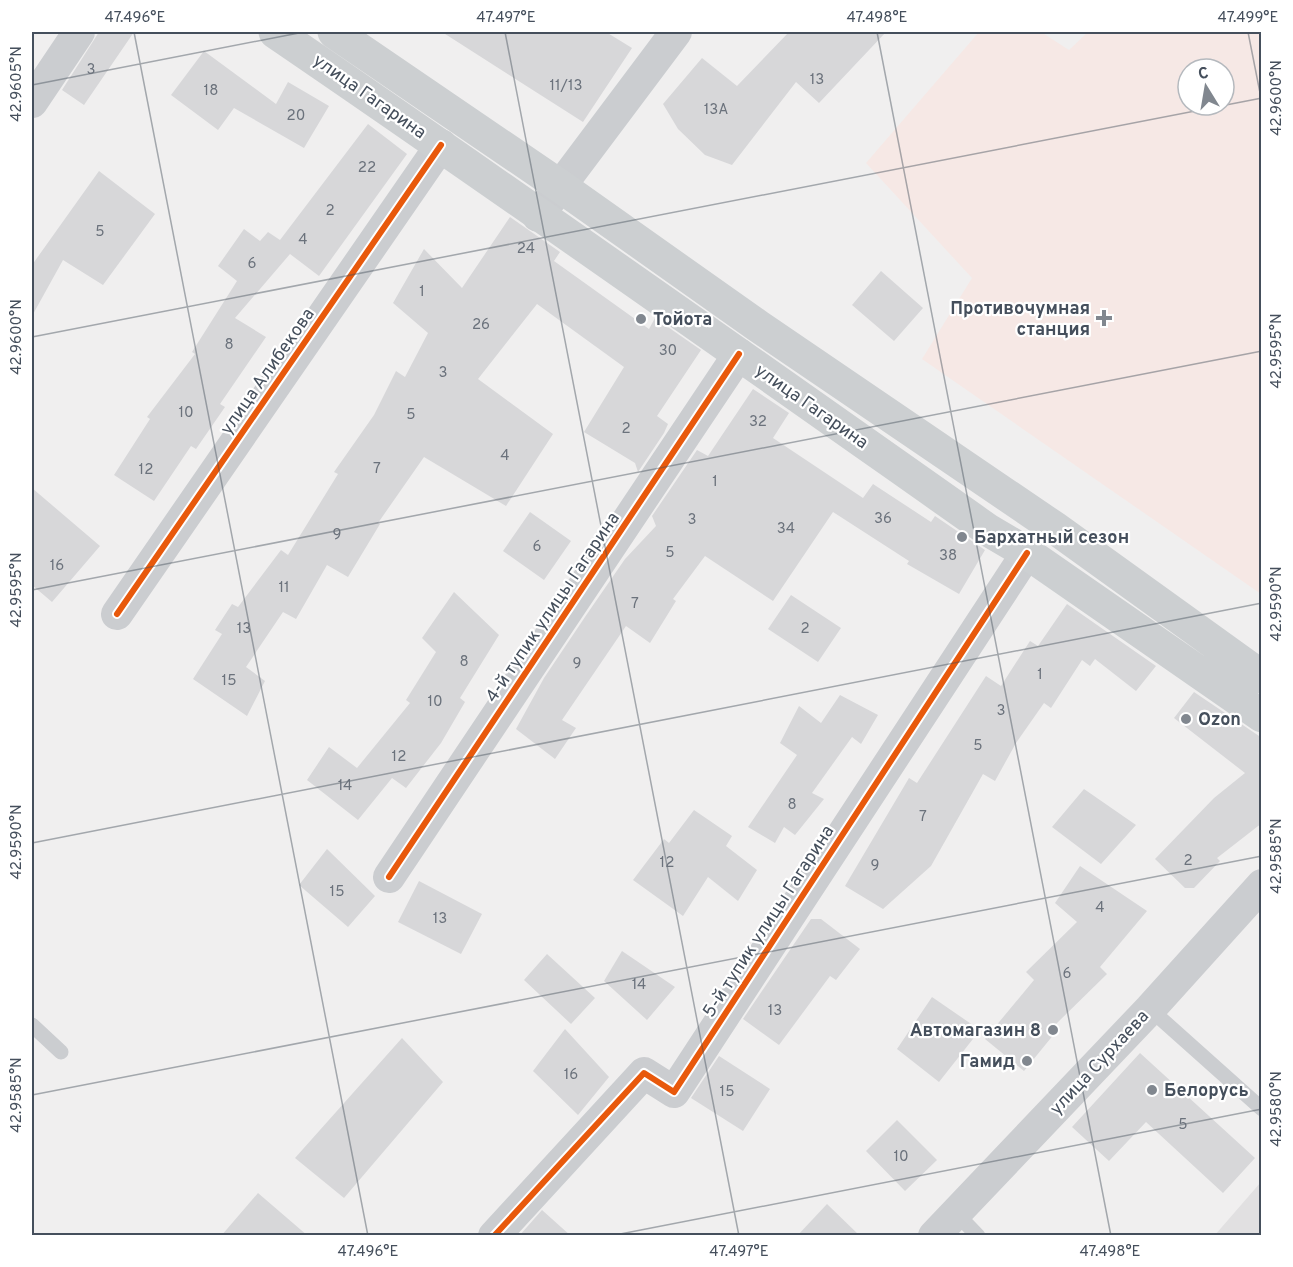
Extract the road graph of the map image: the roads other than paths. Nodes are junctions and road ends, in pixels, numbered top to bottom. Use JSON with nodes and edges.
{"nodes":[{"id":1,"x":79,"y":32,"type":"edge"},
{"id":2,"x":275,"y":32,"type":"edge"},
{"id":3,"x":334,"y":32,"type":"edge"},
{"id":4,"x":675,"y":32,"type":"edge"},
{"id":5,"x":32,"y":102,"type":"edge"},
{"id":6,"x":441,"y":145,"type":"junction"},
{"id":7,"x":560,"y":186,"type":"junction"},
{"id":8,"x":538,"y":216,"type":"junction"},
{"id":9,"x":739,"y":354,"type":"junction"},
{"id":10,"x":1027,"y":554,"type":"junction"},
{"id":11,"x":117,"y":614,"type":"dead end"},
{"id":12,"x":1262,"y":676,"type":"edge"},
{"id":13,"x":1262,"y":716,"type":"edge"},
{"id":14,"x":390,"y":877,"type":"dead end"},
{"id":15,"x":1262,"y":885,"type":"edge"},
{"id":16,"x":1150,"y":1009,"type":"junction"},
{"id":17,"x":32,"y":1025,"type":"edge"},
{"id":18,"x":61,"y":1052,"type":"dead end"},
{"id":19,"x":1262,"y":1109,"type":"edge"},
{"id":20,"x":956,"y":1213,"type":"junction"},
{"id":21,"x":494,"y":1236,"type":"edge"},
{"id":22,"x":934,"y":1236,"type":"edge"},
{"id":23,"x":978,"y":1236,"type":"edge"}],
"edges":[{"from":1,"to":5,"type":"street"},
{"from":2,"to":6,"type":"main road","name":"улица Гагарина"},
{"from":3,"to":7,"type":"main road","name":"улица Гагарина"},
{"from":4,"to":7,"type":"street"},
{"from":6,"to":8,"type":"main road","name":"улица Гагарина"},
{"from":6,"to":11,"type":"street","name":"улица Алибекова"},
{"from":7,"to":8,"type":"street"},
{"from":7,"to":12,"type":"main road","name":"улица Гагарина"},
{"from":8,"to":9,"type":"main road","name":"улица Гагарина"},
{"from":9,"to":10,"type":"main road","name":"улица Гагарина"},
{"from":9,"to":14,"type":"street","name":"4-й тупик улицы Гагарина"},
{"from":10,"to":13,"type":"main road","name":"улица Гагарина"},
{"from":10,"to":21,"type":"street","name":"5-й тупик улицы Гагарина"},
{"from":15,"to":16,"type":"street","name":"улица Сурхаева"},
{"from":16,"to":19,"type":"lane"},
{"from":16,"to":20,"type":"street","name":"улица Сурхаева"},
{"from":17,"to":18,"type":"lane"},
{"from":20,"to":22,"type":"street","name":"улица Сурхаева"},
{"from":20,"to":23,"type":"lane"}]}
